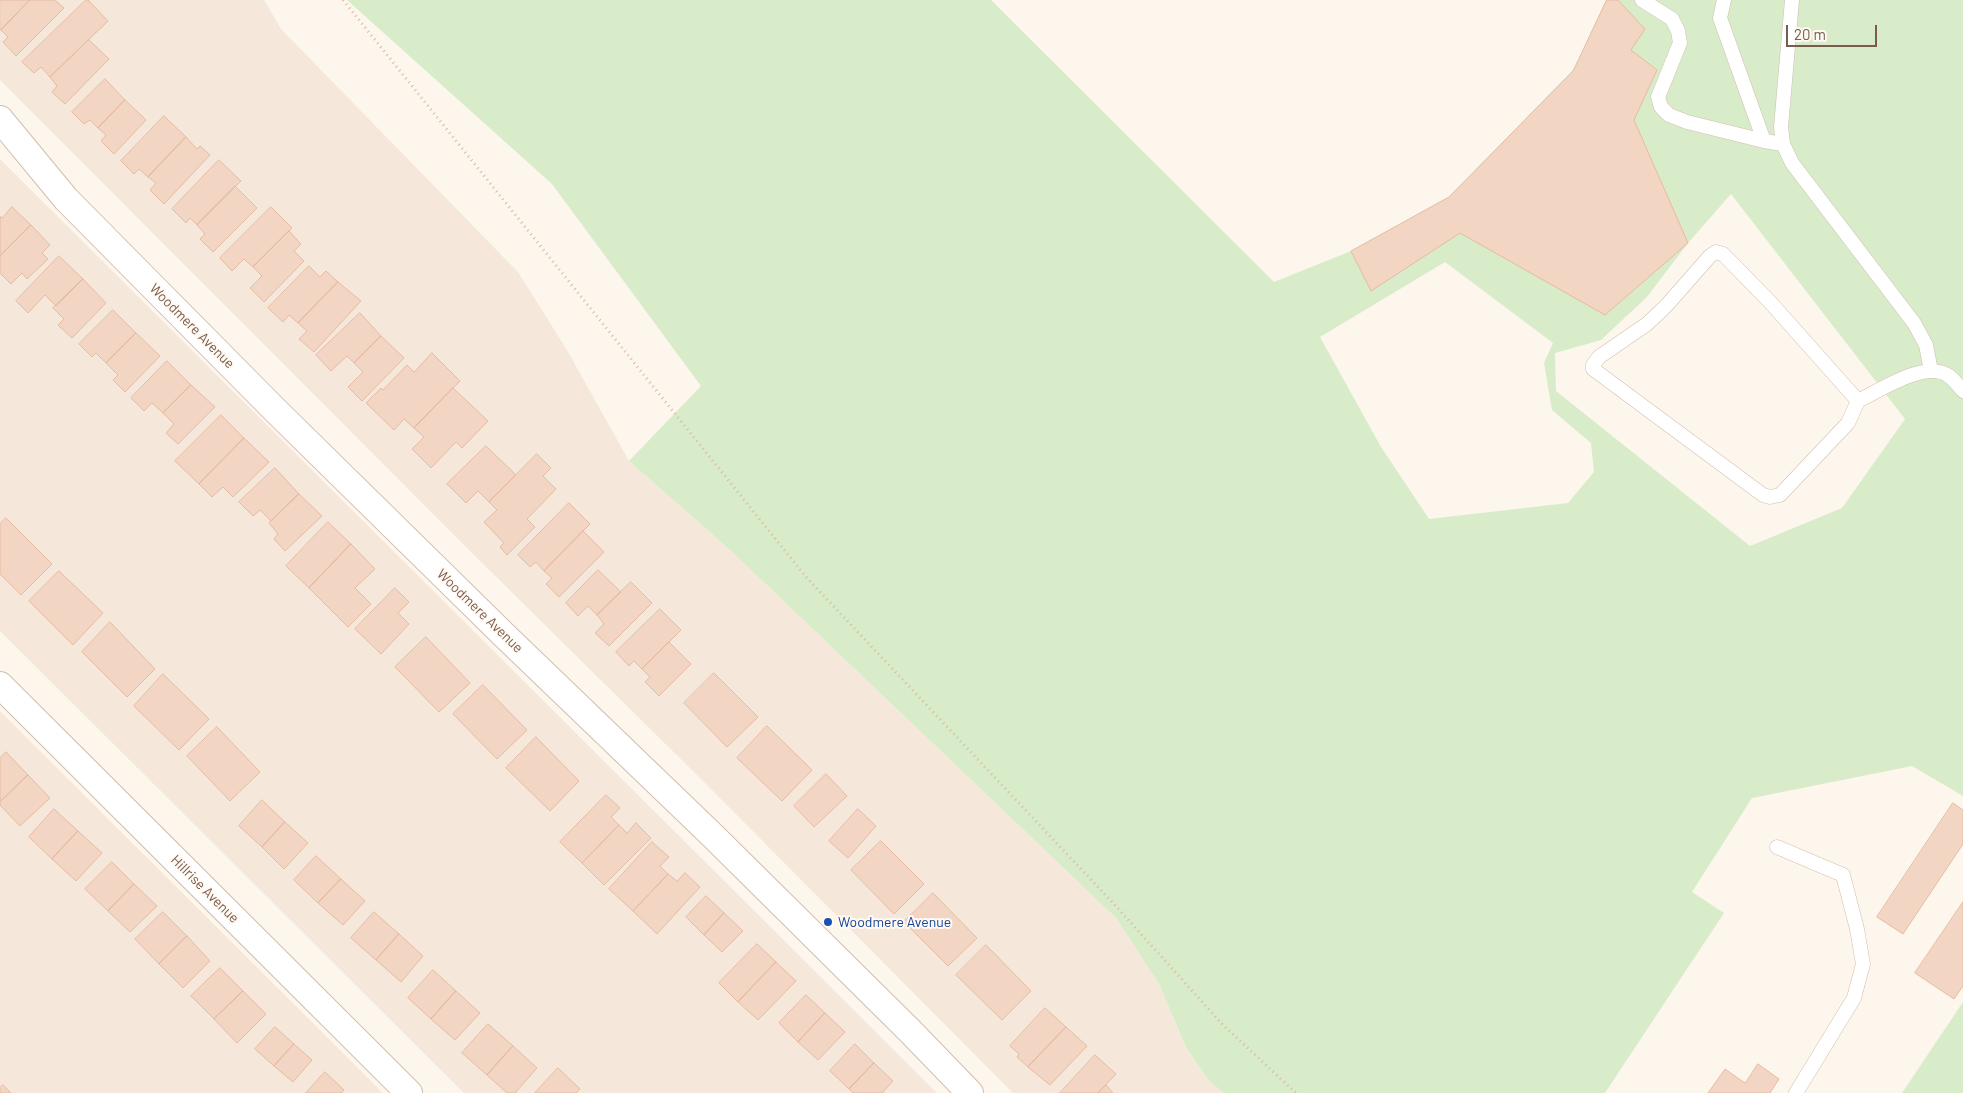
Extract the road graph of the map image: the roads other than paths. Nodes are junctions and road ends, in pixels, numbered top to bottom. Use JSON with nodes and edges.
{"nodes":[{"id":1,"x":1642,"y":0,"type":"edge"},
{"id":2,"x":1724,"y":0,"type":"edge"},
{"id":3,"x":1792,"y":0,"type":"edge"},
{"id":4,"x":1660,"y":4,"type":"edge"},
{"id":5,"x":0,"y":119,"type":"edge"},
{"id":6,"x":1764,"y":141,"type":"junction"},
{"id":7,"x":1783,"y":144,"type":"junction"},
{"id":8,"x":1931,"y":371,"type":"junction"},
{"id":9,"x":1963,"y":391,"type":"edge"},
{"id":10,"x":1858,"y":401,"type":"junction"},
{"id":11,"x":0,"y":685,"type":"edge"},
{"id":12,"x":1778,"y":847,"type":"dead end"},
{"id":13,"x":409,"y":1093,"type":"edge"},
{"id":14,"x":970,"y":1093,"type":"edge"},
{"id":15,"x":1796,"y":1093,"type":"edge"}],
"edges":[{"from":1,"to":4,"type":"lane"},
{"from":2,"to":6,"type":"lane"},
{"from":3,"to":7,"type":"lane"},
{"from":4,"to":6,"type":"lane"},
{"from":5,"to":14,"type":"street","name":"Woodmere Avenue"},
{"from":6,"to":7,"type":"lane"},
{"from":7,"to":8,"type":"lane"},
{"from":8,"to":9,"type":"lane"},
{"from":8,"to":10,"type":"lane"},
{"from":10,"to":10,"type":"lane"},
{"from":11,"to":13,"type":"street","name":"Hillrise Avenue"},
{"from":12,"to":15,"type":"lane"}]}
